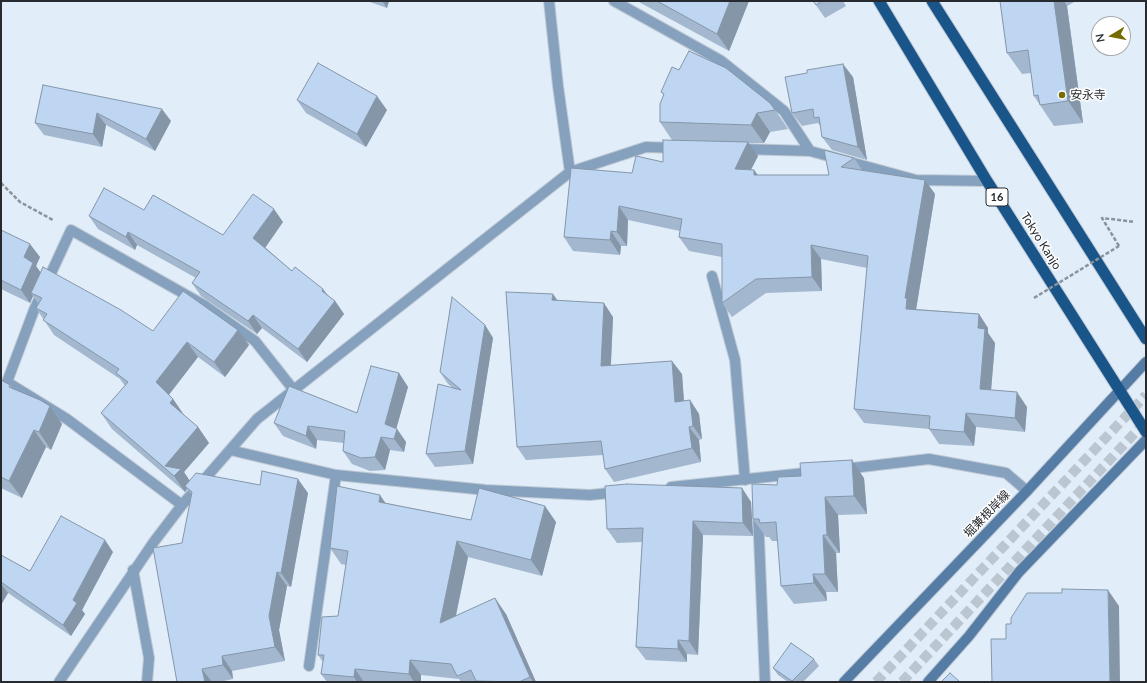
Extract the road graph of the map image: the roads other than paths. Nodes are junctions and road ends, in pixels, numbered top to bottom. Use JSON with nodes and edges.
{"nodes":[{"id":1,"x":549,"y":1,"type":"edge"},
{"id":2,"x":614,"y":1,"type":"edge"},
{"id":3,"x":879,"y":1,"type":"edge"},
{"id":4,"x":932,"y":1,"type":"edge"},
{"id":5,"x":685,"y":148,"type":"edge"},
{"id":6,"x":732,"y":149,"type":"edge"},
{"id":7,"x":810,"y":151,"type":"junction"},
{"id":8,"x":570,"y":172,"type":"junction"},
{"id":9,"x":987,"y":181,"type":"junction"},
{"id":10,"x":712,"y":276,"type":"dead end"},
{"id":11,"x":1146,"y":339,"type":"edge"},
{"id":12,"x":1146,"y":362,"type":"edge"},
{"id":13,"x":293,"y":389,"type":"junction"},
{"id":14,"x":1120,"y":390,"type":"junction"},
{"id":15,"x":1146,"y":432,"type":"edge"},
{"id":16,"x":1146,"y":440,"type":"edge"},
{"id":17,"x":230,"y":450,"type":"junction"},
{"id":18,"x":336,"y":475,"type":"junction"},
{"id":19,"x":744,"y":480,"type":"junction"},
{"id":20,"x":659,"y":488,"type":"edge"},
{"id":21,"x":628,"y":491,"type":"edge"},
{"id":22,"x":1027,"y":491,"type":"junction"},
{"id":23,"x":758,"y":502,"type":"edge"},
{"id":24,"x":182,"y":505,"type":"junction"},
{"id":25,"x":133,"y":570,"type":"junction"},
{"id":26,"x":309,"y":666,"type":"dead end"},
{"id":27,"x":59,"y":682,"type":"edge"},
{"id":28,"x":147,"y":682,"type":"edge"},
{"id":29,"x":765,"y":682,"type":"edge"},
{"id":30,"x":844,"y":682,"type":"edge"},
{"id":31,"x":928,"y":682,"type":"edge"}],
"edges":[{"from":1,"to":8,"type":"street"},
{"from":2,"to":7,"type":"street"},
{"from":3,"to":9,"type":"highway","name":"Tokyo Kanjo","number":"16"},
{"from":4,"to":11,"type":"highway"},
{"from":5,"to":8,"type":"street"},
{"from":6,"to":7,"type":"street"},
{"from":7,"to":9,"type":"street"},
{"from":8,"to":13,"type":"street"},
{"from":9,"to":14,"type":"highway","name":"Tokyo Kanjo","number":"16"},
{"from":10,"to":19,"type":"street"},
{"from":12,"to":14,"type":"main road","name":"堀兼根岸線"},
{"from":13,"to":17,"type":"street"},
{"from":13,"to":24,"type":"street"},
{"from":14,"to":15,"type":"highway","name":"Tokyo Kanjo","number":"16"},
{"from":14,"to":22,"type":"main road","name":"堀兼根岸線"},
{"from":16,"to":31,"type":"main road"},
{"from":17,"to":18,"type":"street"},
{"from":17,"to":24,"type":"street"},
{"from":18,"to":21,"type":"street"},
{"from":18,"to":26,"type":"street"},
{"from":19,"to":20,"type":"street"},
{"from":19,"to":22,"type":"street"},
{"from":22,"to":30,"type":"main road","name":"堀兼根岸線"},
{"from":23,"to":29,"type":"street"},
{"from":24,"to":25,"type":"street"},
{"from":25,"to":27,"type":"street"},
{"from":25,"to":28,"type":"street"}]}
